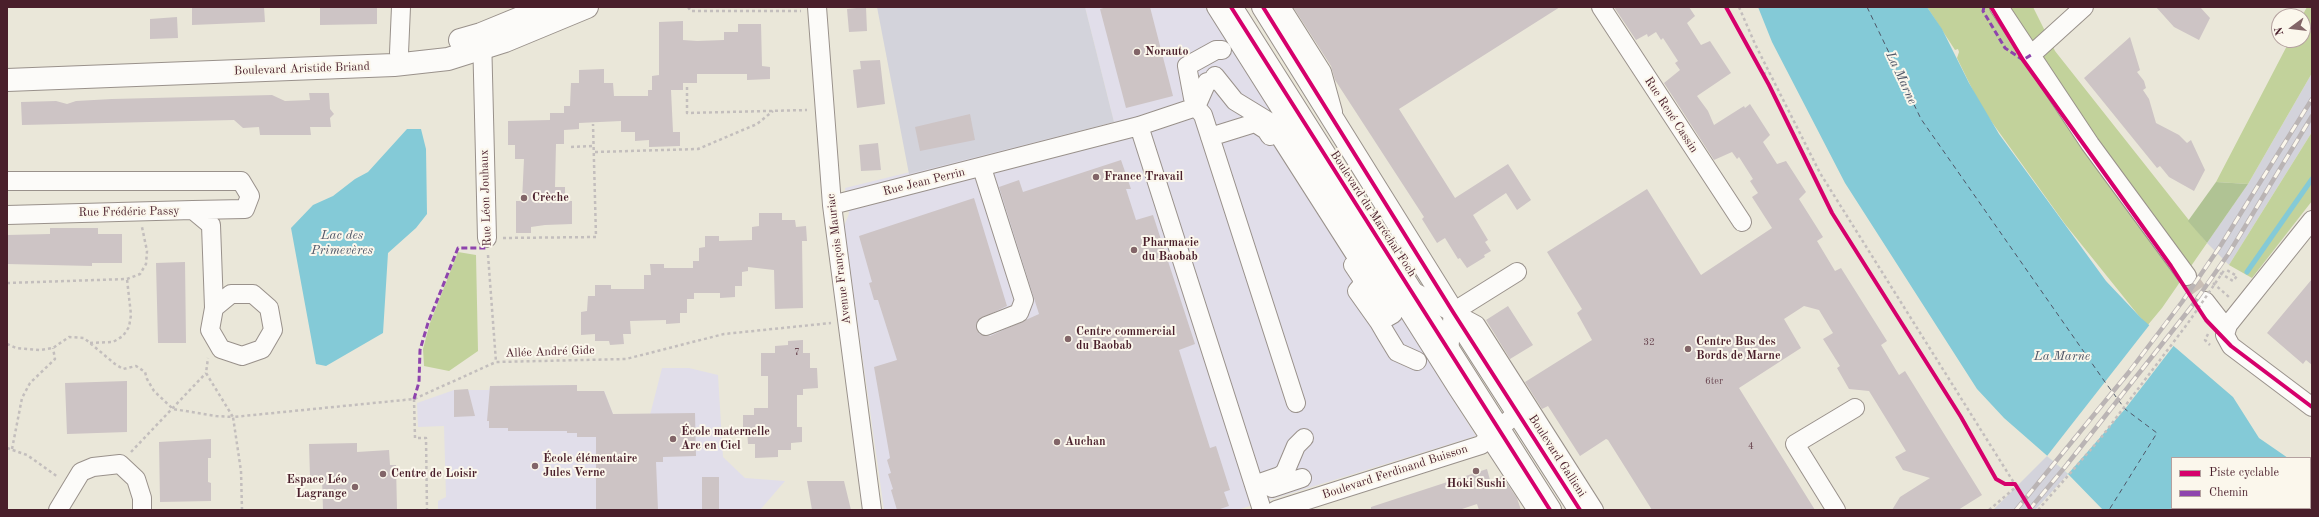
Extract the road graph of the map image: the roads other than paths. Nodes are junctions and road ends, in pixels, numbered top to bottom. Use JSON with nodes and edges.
{"nodes":[{"id":1,"x":401,"y":7,"type":"edge"},
{"id":2,"x":547,"y":7,"type":"edge"},
{"id":3,"x":587,"y":7,"type":"edge"},
{"id":4,"x":1216,"y":7,"type":"edge"},
{"id":5,"x":1263,"y":7,"type":"edge"},
{"id":6,"x":1281,"y":7,"type":"edge"},
{"id":7,"x":1601,"y":7,"type":"edge"},
{"id":8,"x":1999,"y":7,"type":"edge"},
{"id":9,"x":2084,"y":7,"type":"edge"},
{"id":10,"x":817,"y":9,"type":"edge"},
{"id":11,"x":1235,"y":21,"type":"edge"},
{"id":12,"x":482,"y":41,"type":"junction"},
{"id":13,"x":1222,"y":50,"type":"junction"},
{"id":14,"x":399,"y":53,"type":"junction"},
{"id":15,"x":2031,"y":55,"type":"junction"},
{"id":16,"x":7,"y":67,"type":"edge"},
{"id":17,"x":1214,"y":79,"type":"junction"},
{"id":18,"x":7,"y":80,"type":"edge"},
{"id":19,"x":1199,"y":111,"type":"junction"},
{"id":20,"x":1335,"y":122,"type":"junction"},
{"id":21,"x":1139,"y":126,"type":"junction"},
{"id":22,"x":1210,"y":136,"type":"junction"},
{"id":23,"x":982,"y":168,"type":"junction"},
{"id":24,"x":7,"y":181,"type":"edge"},
{"id":25,"x":832,"y":205,"type":"junction"},
{"id":26,"x":193,"y":210,"type":"junction"},
{"id":27,"x":7,"y":215,"type":"edge"},
{"id":28,"x":2312,"y":220,"type":"edge"},
{"id":29,"x":1742,"y":222,"type":"dead end"},
{"id":30,"x":487,"y":238,"type":"road end"},
{"id":31,"x":1517,"y":272,"type":"dead end"},
{"id":32,"x":2187,"y":276,"type":"tunnel mouth"},
{"id":33,"x":1409,"y":289,"type":"junction"},
{"id":34,"x":2202,"y":307,"type":"tunnel mouth"},
{"id":35,"x":214,"y":308,"type":"junction"},
{"id":36,"x":1453,"y":312,"type":"junction"},
{"id":37,"x":1386,"y":318,"type":"junction"},
{"id":38,"x":986,"y":326,"type":"dead end"},
{"id":39,"x":2226,"y":328,"type":"junction"},
{"id":40,"x":1449,"y":351,"type":"junction"},
{"id":41,"x":1417,"y":361,"type":"dead end"},
{"id":42,"x":1296,"y":403,"type":"dead end"},
{"id":43,"x":2312,"y":407,"type":"edge"},
{"id":44,"x":1856,"y":408,"type":"dead end"},
{"id":45,"x":1518,"y":412,"type":"junction"},
{"id":46,"x":1495,"y":434,"type":"junction"},
{"id":47,"x":1304,"y":438,"type":"dead end"},
{"id":48,"x":1302,"y":478,"type":"dead end"},
{"id":49,"x":1258,"y":484,"type":"junction"},
{"id":50,"x":58,"y":510,"type":"edge"},
{"id":51,"x":142,"y":510,"type":"edge"},
{"id":52,"x":872,"y":510,"type":"edge"},
{"id":53,"x":1262,"y":510,"type":"edge"},
{"id":54,"x":1276,"y":510,"type":"edge"},
{"id":55,"x":1537,"y":510,"type":"edge"},
{"id":56,"x":1550,"y":510,"type":"edge"},
{"id":57,"x":1580,"y":510,"type":"edge"},
{"id":58,"x":1594,"y":510,"type":"edge"},
{"id":59,"x":1836,"y":510,"type":"edge"}],
"edges":[{"from":1,"to":14,"type":"street"},
{"from":2,"to":12,"type":"main road","name":"Boulevard Aristide Briand"},
{"from":3,"to":12,"type":"main road","name":"Boulevard Aristide Briand"},
{"from":4,"to":11,"type":"street"},
{"from":5,"to":11,"type":"main road","name":"Boulevard du Maréchal Foch"},
{"from":5,"to":20,"type":"main road","name":"Boulevard du Maréchal Foch"},
{"from":6,"to":20,"type":"street"},
{"from":7,"to":29,"type":"street","name":"Rue René Cassin"},
{"from":8,"to":15,"type":"street"},
{"from":9,"to":15,"type":"street"},
{"from":10,"to":25,"type":"street","name":"Avenue François Mauriac"},
{"from":11,"to":13,"type":"street"},
{"from":11,"to":33,"type":"main road","name":"Boulevard du Maréchal Foch"},
{"from":11,"to":46,"type":"street"},
{"from":12,"to":14,"type":"main road","name":"Boulevard Aristide Briand"},
{"from":12,"to":18,"type":"main road","name":"Boulevard Aristide Briand"},
{"from":12,"to":30,"type":"street","name":"Rue Léon Jouhaux"},
{"from":13,"to":17,"type":"street"},
{"from":13,"to":19,"type":"street"},
{"from":14,"to":16,"type":"main road","name":"Boulevard Aristide Briand"},
{"from":15,"to":32,"type":"street"},
{"from":17,"to":19,"type":"street"},
{"from":17,"to":37,"type":"street"},
{"from":19,"to":21,"type":"street","name":"Rue Jean Perrin"},
{"from":19,"to":22,"type":"street"},
{"from":20,"to":36,"type":"main road","name":"Boulevard du Maréchal Foch"},
{"from":21,"to":23,"type":"street","name":"Rue Jean Perrin"},
{"from":21,"to":49,"type":"street"},
{"from":22,"to":37,"type":"street"},
{"from":22,"to":42,"type":"street"},
{"from":23,"to":25,"type":"street","name":"Rue Jean Perrin"},
{"from":23,"to":38,"type":"street"},
{"from":24,"to":26,"type":"street"},
{"from":25,"to":52,"type":"street","name":"Avenue François Mauriac"},
{"from":26,"to":27,"type":"street","name":"Rue Frédéric Passy"},
{"from":26,"to":35,"type":"street","name":"Rue Frédéric Passy"},
{"from":28,"to":39,"type":"street"},
{"from":31,"to":36,"type":"street"},
{"from":33,"to":36,"type":"street"},
{"from":33,"to":40,"type":"main road","name":"Boulevard du Maréchal Foch"},
{"from":34,"to":39,"type":"street"},
{"from":35,"to":35,"type":"street","name":"Rue Frédéric Passy"},
{"from":36,"to":40,"type":"street"},
{"from":36,"to":45,"type":"main road","name":"Boulevard du Maréchal Foch"},
{"from":36,"to":58,"type":"street"},
{"from":37,"to":41,"type":"street"},
{"from":39,"to":43,"type":"street"},
{"from":40,"to":46,"type":"main road","name":"Boulevard du Maréchal Foch"},
{"from":44,"to":59,"type":"street"},
{"from":45,"to":46,"type":"street","name":"Boulevard Ferdinand Buisson"},
{"from":45,"to":57,"type":"main road","name":"Boulevard Gallieni"},
{"from":46,"to":54,"type":"street","name":"Boulevard Ferdinand Buisson"},
{"from":46,"to":55,"type":"street"},
{"from":46,"to":56,"type":"main road"},
{"from":47,"to":49,"type":"street"},
{"from":48,"to":49,"type":"street"},
{"from":49,"to":53,"type":"street"},
{"from":50,"to":51,"type":"street"}]}
